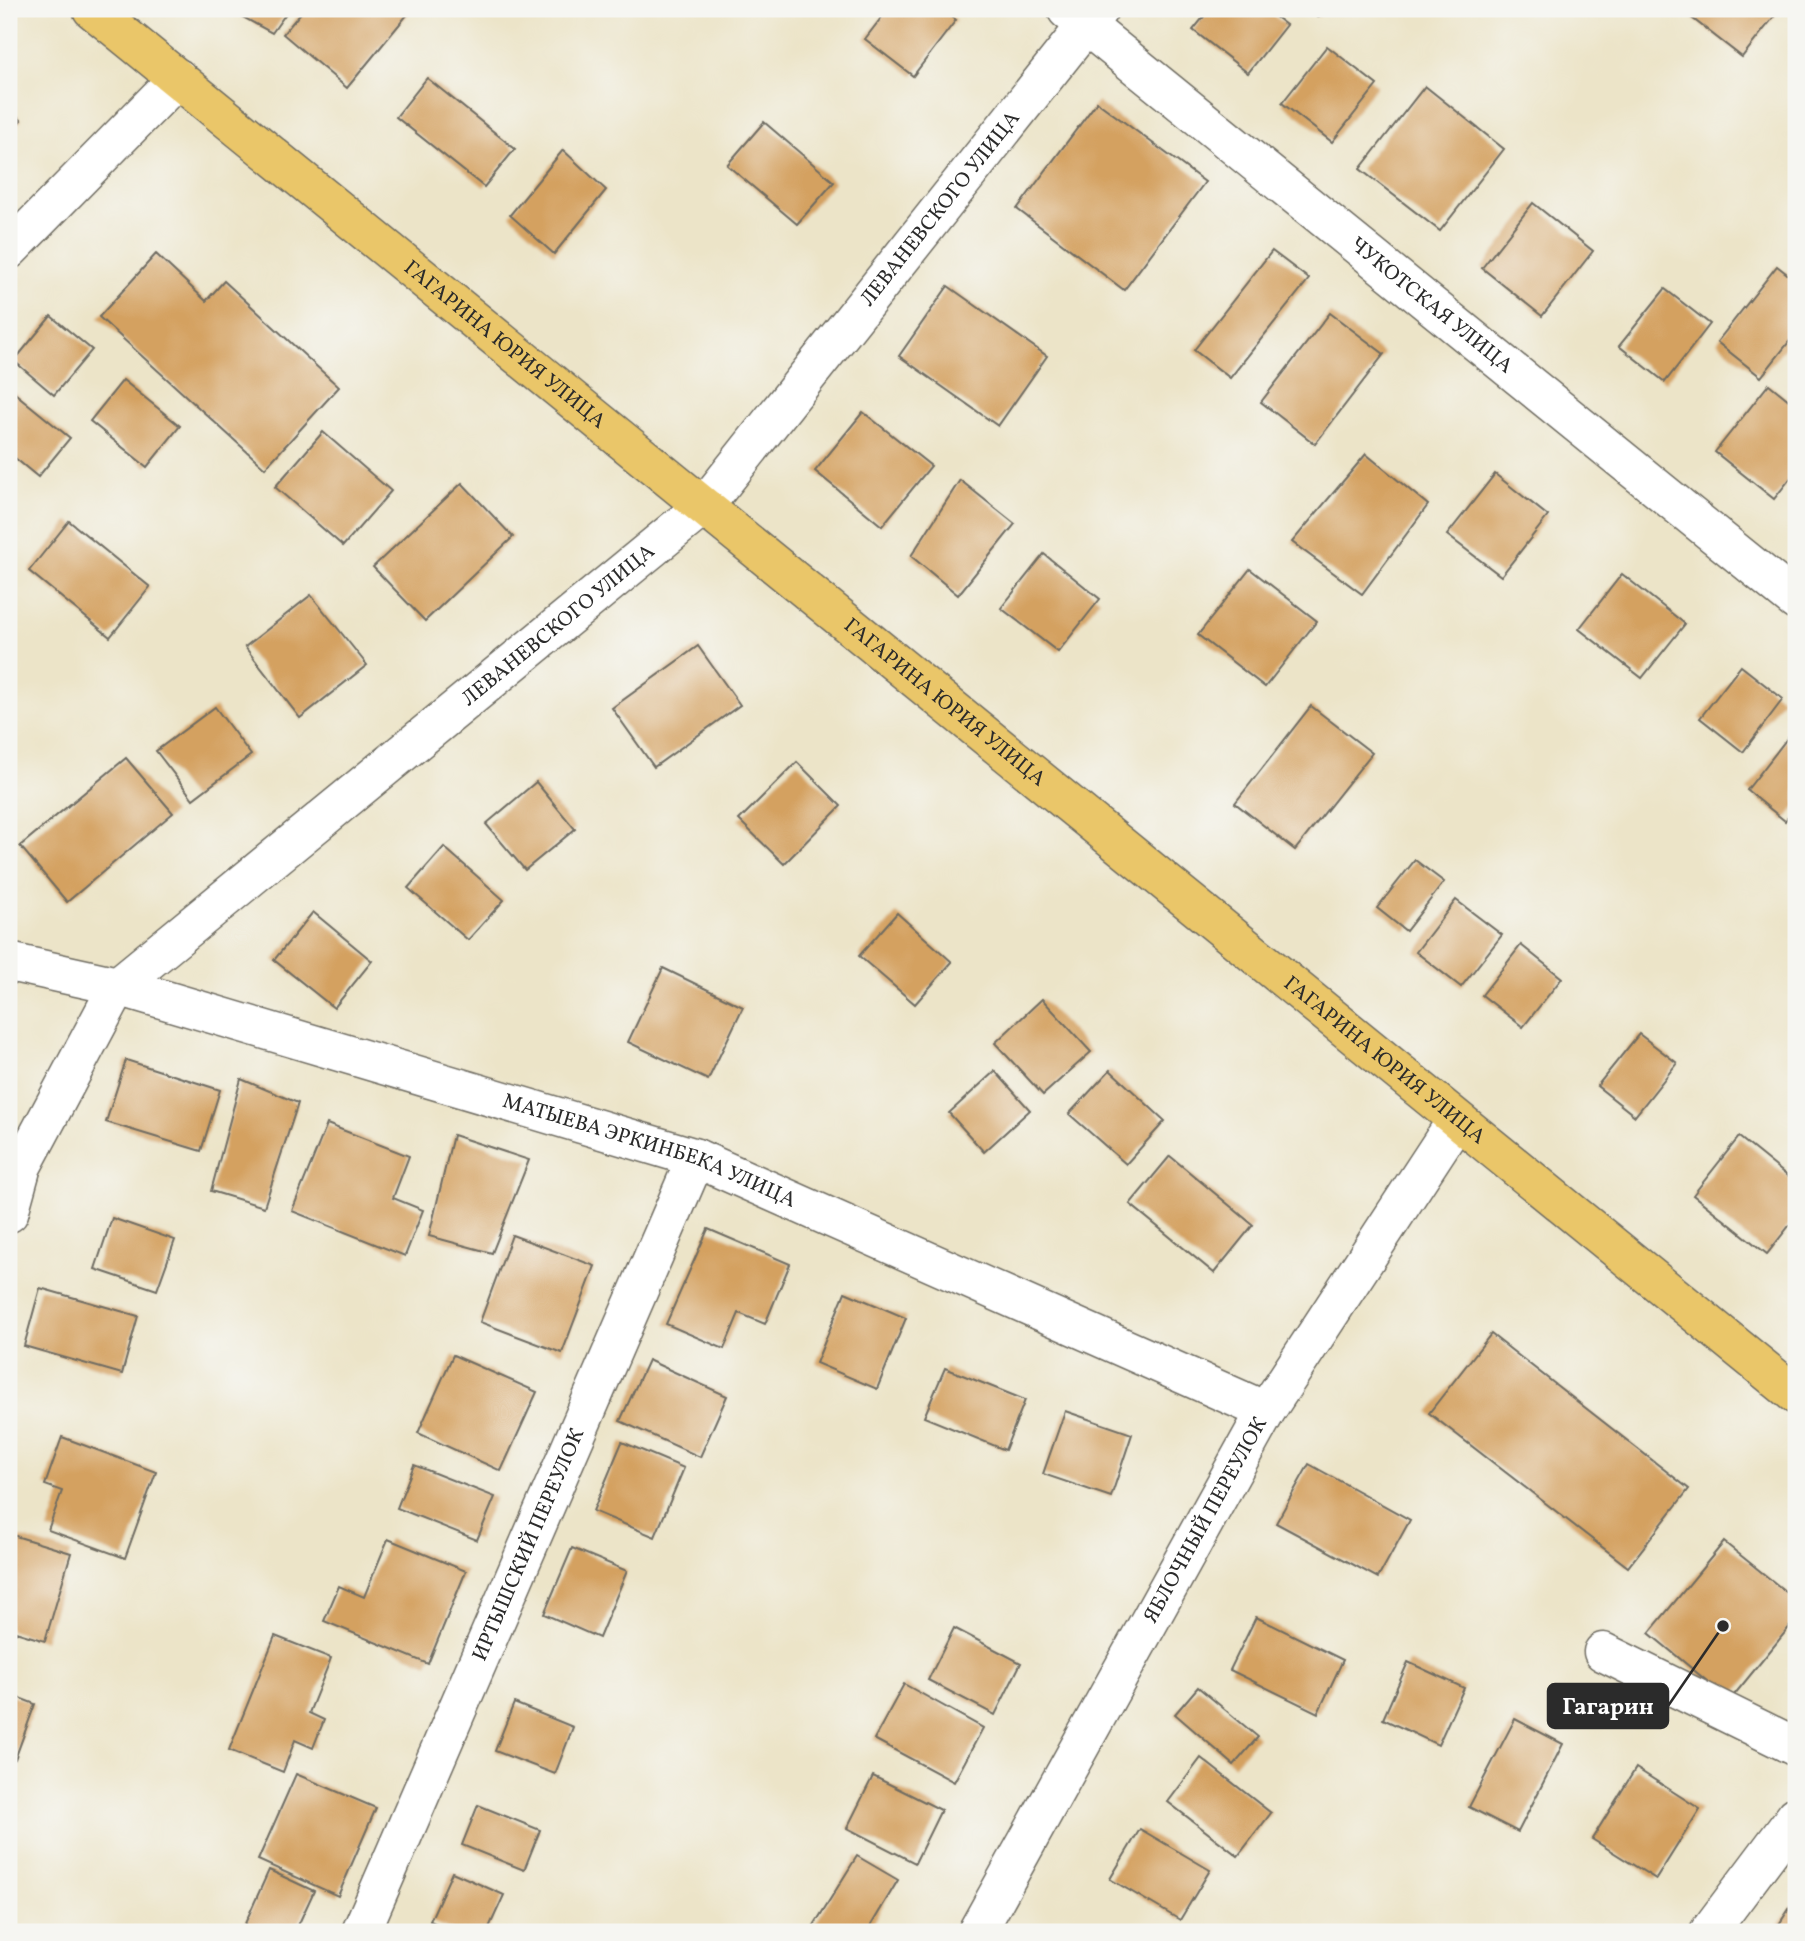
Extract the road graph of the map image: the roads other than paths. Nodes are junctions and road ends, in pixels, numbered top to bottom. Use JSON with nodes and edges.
{"nodes":[{"id":1,"x":92,"y":9,"type":"edge"},
{"id":2,"x":1083,"y":14,"type":"edge"},
{"id":3,"x":178,"y":78,"type":"junction"},
{"id":4,"x":9,"y":250,"type":"edge"},
{"id":5,"x":705,"y":505,"type":"junction"},
{"id":6,"x":1796,"y":601,"type":"edge"},
{"id":7,"x":9,"y":962,"type":"edge"},
{"id":8,"x":118,"y":986,"type":"junction"},
{"id":9,"x":1456,"y":1121,"type":"junction"},
{"id":10,"x":696,"y":1158,"type":"junction"},
{"id":11,"x":9,"y":1213,"type":"edge"},
{"id":12,"x":1796,"y":1395,"type":"edge"},
{"id":13,"x":1266,"y":1411,"type":"junction"},
{"id":14,"x":1603,"y":1652,"type":"dead end"},
{"id":15,"x":1796,"y":1747,"type":"edge"},
{"id":16,"x":1796,"y":1816,"type":"edge"},
{"id":17,"x":361,"y":1932,"type":"edge"},
{"id":18,"x":977,"y":1932,"type":"edge"},
{"id":19,"x":1709,"y":1932,"type":"edge"}],
"edges":[{"from":1,"to":3,"type":"main road","name":"ГАГАРИНА ЮРИЯ УЛИЦА"},
{"from":2,"to":5,"type":"street","name":"ЛЕВАНЕВСКОГО УЛИЦА"},
{"from":2,"to":6,"type":"street","name":"ЧУКОТСКАЯ УЛИЦА"},
{"from":3,"to":4,"type":"street"},
{"from":3,"to":5,"type":"main road","name":"ГАГАРИНА ЮРИЯ УЛИЦА"},
{"from":5,"to":8,"type":"street","name":"ЛЕВАНЕВСКОГО УЛИЦА"},
{"from":5,"to":9,"type":"main road","name":"ГАГАРИНА ЮРИЯ УЛИЦА"},
{"from":7,"to":8,"type":"street","name":"МАТЫЕВА ЭРКИНБЕКА УЛИЦА"},
{"from":8,"to":10,"type":"street","name":"МАТЫЕВА ЭРКИНБЕКА УЛИЦА"},
{"from":8,"to":11,"type":"street","name":"ЛЕВАНЕВСКОГО УЛИЦА"},
{"from":9,"to":12,"type":"main road","name":"ГАГАРИНА ЮРИЯ УЛИЦА"},
{"from":9,"to":13,"type":"street","name":"ЯБЛОЧНЫЙ ПЕРЕУЛОК"},
{"from":10,"to":13,"type":"street","name":"МАТЫЕВА ЭРКИНБЕКА УЛИЦА"},
{"from":10,"to":17,"type":"street","name":"ИРТЫШСКИЙ ПЕРЕУЛОК"},
{"from":13,"to":18,"type":"street","name":"ЯБЛОЧНЫЙ ПЕРЕУЛОК"},
{"from":14,"to":15,"type":"street"},
{"from":16,"to":19,"type":"street"}]}
